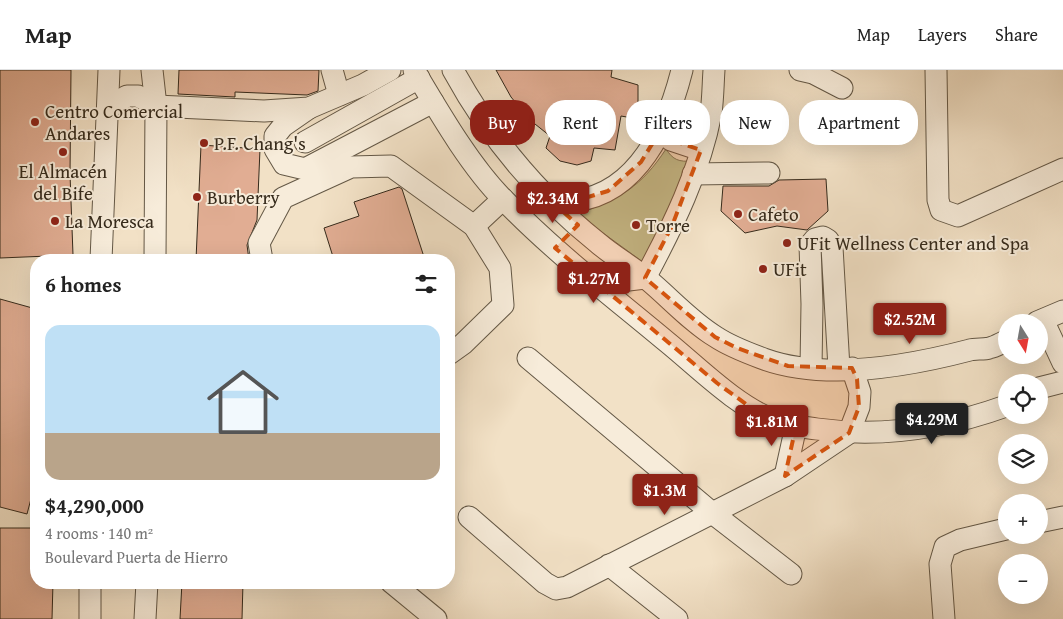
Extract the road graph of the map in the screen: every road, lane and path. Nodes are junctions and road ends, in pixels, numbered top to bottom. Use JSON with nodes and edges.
{"nodes":[{"id":1,"x":332,"y":70,"type":"edge"},
{"id":2,"x":390,"y":70,"type":"edge"},
{"id":3,"x":452,"y":70,"type":"edge"},
{"id":4,"x":682,"y":70,"type":"edge"},
{"id":5,"x":714,"y":70,"type":"edge"},
{"id":6,"x":800,"y":70,"type":"edge"},
{"id":7,"x":936,"y":70,"type":"edge"},
{"id":8,"x":416,"y":74,"type":"edge"},
{"id":9,"x":109,"y":75,"type":"edge"},
{"id":10,"x":153,"y":75,"type":"edge"},
{"id":11,"x":366,"y":77,"type":"edge"},
{"id":12,"x":842,"y":88,"type":"dead end"},
{"id":13,"x":339,"y":95,"type":"junction"},
{"id":14,"x":673,"y":100,"type":"edge"},
{"id":15,"x":432,"y":102,"type":"junction"},
{"id":16,"x":156,"y":106,"type":"junction"},
{"id":17,"x":108,"y":108,"type":"junction"},
{"id":18,"x":309,"y":108,"type":"junction"},
{"id":19,"x":305,"y":142,"type":"dead end"},
{"id":20,"x":651,"y":145,"type":"edge"},
{"id":21,"x":686,"y":145,"type":"edge"},
{"id":22,"x":701,"y":150,"type":"junction"},
{"id":23,"x":1063,"y":169,"type":"edge"},
{"id":24,"x":769,"y":173,"type":"dead end"},
{"id":25,"x":693,"y":174,"type":"junction"},
{"id":26,"x":503,"y":199,"type":"junction"},
{"id":27,"x":550,"y":200,"type":"junction"},
{"id":28,"x":578,"y":225,"type":"junction"},
{"id":29,"x":474,"y":226,"type":"junction"},
{"id":30,"x":555,"y":248,"type":"junction"},
{"id":31,"x":101,"y":254,"type":"edge"},
{"id":32,"x":155,"y":254,"type":"edge"},
{"id":33,"x":261,"y":254,"type":"edge"},
{"id":34,"x":645,"y":278,"type":"junction"},
{"id":35,"x":593,"y":280,"type":"junction"},
{"id":36,"x":1063,"y":312,"type":"edge"},
{"id":37,"x":1048,"y":316,"type":"edge"},
{"id":38,"x":836,"y":323,"type":"junction"},
{"id":39,"x":812,"y":324,"type":"junction"},
{"id":40,"x":998,"y":333,"type":"edge"},
{"id":41,"x":1048,"y":342,"type":"edge"},
{"id":42,"x":998,"y":344,"type":"edge"},
{"id":43,"x":973,"y":349,"type":"junction"},
{"id":44,"x":455,"y":350,"type":"edge"},
{"id":45,"x":528,"y":358,"type":"dead end"},
{"id":46,"x":1063,"y":363,"type":"edge"},
{"id":47,"x":811,"y":368,"type":"junction"},
{"id":48,"x":845,"y":368,"type":"junction"},
{"id":49,"x":998,"y":409,"type":"edge"},
{"id":50,"x":796,"y":426,"type":"junction"},
{"id":51,"x":849,"y":433,"type":"junction"},
{"id":52,"x":784,"y":476,"type":"junction"},
{"id":53,"x":711,"y":512,"type":"junction"},
{"id":54,"x":469,"y":517,"type":"dead end"},
{"id":55,"x":1063,"y":517,"type":"edge"},
{"id":56,"x":1048,"y":520,"type":"edge"},
{"id":57,"x":998,"y":531,"type":"edge"},
{"id":58,"x":609,"y":566,"type":"junction"},
{"id":59,"x":792,"y":574,"type":"dead end"},
{"id":60,"x":90,"y":589,"type":"edge"},
{"id":61,"x":147,"y":589,"type":"edge"},
{"id":62,"x":400,"y":589,"type":"edge"},
{"id":63,"x":90,"y":619,"type":"edge"},
{"id":64,"x":146,"y":619,"type":"edge"},
{"id":65,"x":436,"y":619,"type":"edge"},
{"id":66,"x":677,"y":619,"type":"edge"},
{"id":67,"x":944,"y":619,"type":"edge"}],
"edges":[{"from":1,"to":13,"type":"street"},
{"from":2,"to":11,"type":"street"},
{"from":3,"to":27,"type":"street"},
{"from":4,"to":14,"type":"street"},
{"from":5,"to":22,"type":"street"},
{"from":6,"to":12,"type":"street"},
{"from":7,"to":23,"type":"street"},
{"from":8,"to":15,"type":"street"},
{"from":8,"to":19,"type":"street"},
{"from":9,"to":10,"type":"street"},
{"from":9,"to":17,"type":"street"},
{"from":10,"to":16,"type":"street"},
{"from":11,"to":13,"type":"street"},
{"from":13,"to":18,"type":"street"},
{"from":15,"to":18,"type":"street"},
{"from":15,"to":26,"type":"street"},
{"from":16,"to":17,"type":"street"},
{"from":16,"to":18,"type":"street"},
{"from":16,"to":32,"type":"street"},
{"from":17,"to":31,"type":"street"},
{"from":20,"to":27,"type":"street"},
{"from":21,"to":22,"type":"street"},
{"from":22,"to":25,"type":"street"},
{"from":24,"to":25,"type":"street"},
{"from":25,"to":34,"type":"street"},
{"from":26,"to":29,"type":"street"},
{"from":26,"to":30,"type":"street"},
{"from":27,"to":28,"type":"street"},
{"from":28,"to":30,"type":"street"},
{"from":28,"to":34,"type":"street"},
{"from":29,"to":33,"type":"street"},
{"from":29,"to":44,"type":"street"},
{"from":30,"to":35,"type":"street"},
{"from":34,"to":35,"type":"street"},
{"from":34,"to":47,"type":"street"},
{"from":35,"to":50,"type":"street"},
{"from":36,"to":37,"type":"street"},
{"from":38,"to":39,"type":"street"},
{"from":38,"to":39,"type":"street"},
{"from":38,"to":48,"type":"street"},
{"from":39,"to":47,"type":"street"},
{"from":40,"to":43,"type":"street"},
{"from":41,"to":46,"type":"street"},
{"from":42,"to":43,"type":"street"},
{"from":43,"to":48,"type":"street"},
{"from":45,"to":53,"type":"street"},
{"from":47,"to":48,"type":"street"},
{"from":48,"to":51,"type":"street"},
{"from":49,"to":51,"type":"street"},
{"from":50,"to":51,"type":"street"},
{"from":50,"to":52,"type":"street"},
{"from":51,"to":52,"type":"street"},
{"from":52,"to":53,"type":"street"},
{"from":53,"to":58,"type":"street"},
{"from":53,"to":59,"type":"street"},
{"from":54,"to":58,"type":"street"},
{"from":55,"to":56,"type":"street"},
{"from":57,"to":67,"type":"street"},
{"from":58,"to":66,"type":"street"},
{"from":60,"to":63,"type":"street"},
{"from":61,"to":64,"type":"street"},
{"from":62,"to":65,"type":"street"}]}
